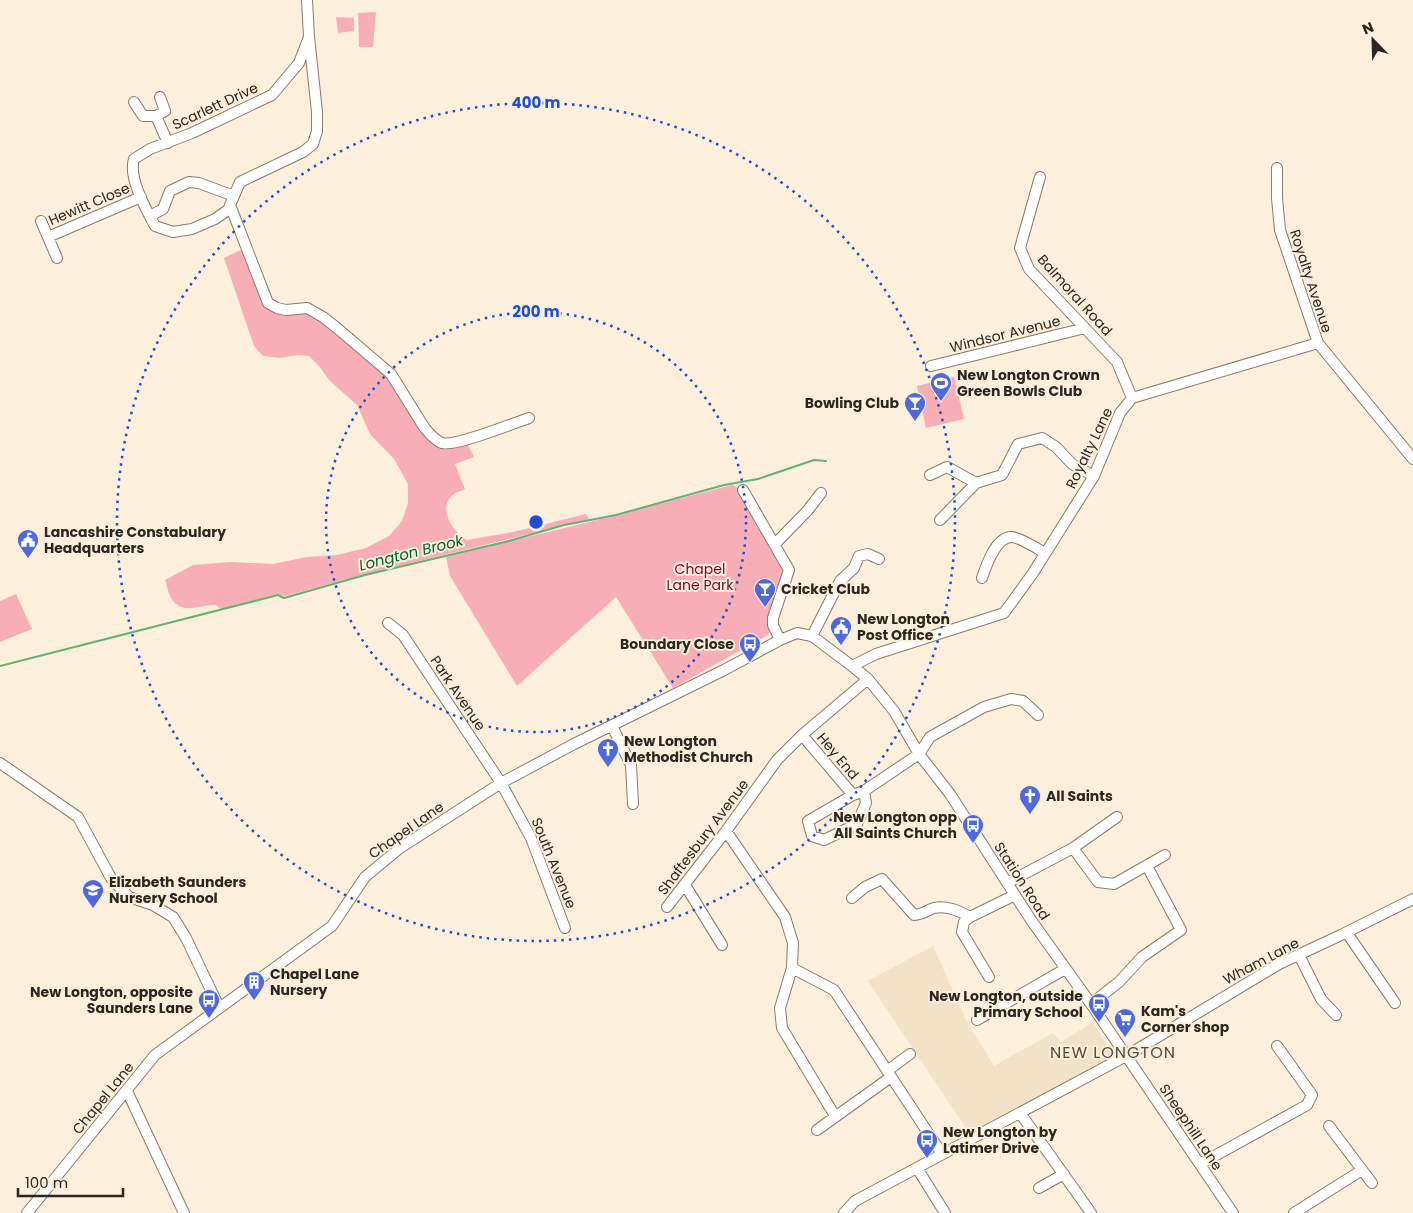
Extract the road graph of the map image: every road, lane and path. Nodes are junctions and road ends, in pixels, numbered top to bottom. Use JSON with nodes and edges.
{"nodes":[{"id":1,"x":307,"y":0,"type":"edge"},
{"id":2,"x":309,"y":37,"type":"junction"},
{"id":3,"x":160,"y":97,"type":"dead end"},
{"id":4,"x":134,"y":102,"type":"dead end"},
{"id":5,"x":156,"y":116,"type":"junction"},
{"id":6,"x":168,"y":143,"type":"junction"},
{"id":7,"x":1278,"y":168,"type":"dead end"},
{"id":8,"x":1040,"y":177,"type":"dead end"},
{"id":9,"x":141,"y":197,"type":"junction"},
{"id":10,"x":232,"y":201,"type":"junction"},
{"id":11,"x":150,"y":216,"type":"junction"},
{"id":12,"x":41,"y":221,"type":"dead end"},
{"id":13,"x":48,"y":237,"type":"junction"},
{"id":14,"x":57,"y":258,"type":"dead end"},
{"id":15,"x":1085,"y":328,"type":"junction"},
{"id":16,"x":1318,"y":343,"type":"junction"},
{"id":17,"x":931,"y":366,"type":"dead end"},
{"id":18,"x":1132,"y":398,"type":"junction"},
{"id":19,"x":529,"y":418,"type":"dead end"},
{"id":20,"x":1413,"y":459,"type":"edge"},
{"id":21,"x":930,"y":475,"type":"dead end"},
{"id":22,"x":1094,"y":476,"type":"junction"},
{"id":23,"x":976,"y":483,"type":"junction"},
{"id":24,"x":743,"y":490,"type":"dead end"},
{"id":25,"x":821,"y":493,"type":"dead end"},
{"id":26,"x":940,"y":520,"type":"dead end"},
{"id":27,"x":775,"y":544,"type":"junction"},
{"id":28,"x":1045,"y":554,"type":"junction"},
{"id":29,"x":879,"y":559,"type":"dead end"},
{"id":30,"x":982,"y":578,"type":"dead end"},
{"id":31,"x":388,"y":623,"type":"dead end"},
{"id":32,"x":812,"y":636,"type":"junction"},
{"id":33,"x":780,"y":640,"type":"junction"},
{"id":34,"x":852,"y":666,"type":"junction"},
{"id":35,"x":868,"y":679,"type":"junction"},
{"id":36,"x":1038,"y":715,"type":"dead end"},
{"id":37,"x":612,"y":726,"type":"junction"},
{"id":38,"x":802,"y":735,"type":"junction"},
{"id":39,"x":919,"y":754,"type":"junction"},
{"id":40,"x":0,"y":763,"type":"edge"},
{"id":41,"x":501,"y":783,"type":"junction"},
{"id":42,"x":864,"y":791,"type":"junction"},
{"id":43,"x":853,"y":795,"type":"junction"},
{"id":44,"x":633,"y":804,"type":"dead end"},
{"id":45,"x":1117,"y":817,"type":"dead end"},
{"id":46,"x":726,"y":831,"type":"junction"},
{"id":47,"x":1073,"y":848,"type":"junction"},
{"id":48,"x":1165,"y":855,"type":"dead end"},
{"id":49,"x":1147,"y":866,"type":"junction"},
{"id":50,"x":1007,"y":882,"type":"junction"},
{"id":51,"x":685,"y":885,"type":"junction"},
{"id":52,"x":1015,"y":895,"type":"junction"},
{"id":53,"x":852,"y":898,"type":"dead end"},
{"id":54,"x":1413,"y":899,"type":"edge"},
{"id":55,"x":667,"y":907,"type":"dead end"},
{"id":56,"x":970,"y":917,"type":"junction"},
{"id":57,"x":565,"y":928,"type":"dead end"},
{"id":58,"x":1347,"y":932,"type":"junction"},
{"id":59,"x":722,"y":945,"type":"dead end"},
{"id":60,"x":1299,"y":955,"type":"junction"},
{"id":61,"x":792,"y":968,"type":"junction"},
{"id":62,"x":1065,"y":969,"type":"junction"},
{"id":63,"x":990,"y":977,"type":"dead end"},
{"id":64,"x":1396,"y":1003,"type":"dead end"},
{"id":65,"x":1090,"y":1004,"type":"junction"},
{"id":66,"x":219,"y":1007,"type":"junction"},
{"id":67,"x":1336,"y":1015,"type":"dead end"},
{"id":68,"x":977,"y":1020,"type":"dead end"},
{"id":69,"x":1277,"y":1046,"type":"dead end"},
{"id":70,"x":910,"y":1054,"type":"dead end"},
{"id":71,"x":1126,"y":1056,"type":"junction"},
{"id":72,"x":889,"y":1074,"type":"junction"},
{"id":73,"x":127,"y":1091,"type":"junction"},
{"id":74,"x":1020,"y":1113,"type":"junction"},
{"id":75,"x":835,"y":1116,"type":"junction"},
{"id":76,"x":1328,"y":1126,"type":"dead end"},
{"id":77,"x":817,"y":1130,"type":"dead end"},
{"id":78,"x":942,"y":1154,"type":"junction"},
{"id":79,"x":1200,"y":1164,"type":"junction"},
{"id":80,"x":917,"y":1168,"type":"junction"},
{"id":81,"x":1362,"y":1170,"type":"junction"},
{"id":82,"x":1064,"y":1174,"type":"junction"},
{"id":83,"x":1372,"y":1183,"type":"dead end"},
{"id":84,"x":1039,"y":1188,"type":"dead end"},
{"id":85,"x":27,"y":1213,"type":"edge"},
{"id":86,"x":184,"y":1213,"type":"edge"},
{"id":87,"x":844,"y":1213,"type":"edge"},
{"id":88,"x":945,"y":1213,"type":"edge"},
{"id":89,"x":1091,"y":1213,"type":"edge"},
{"id":90,"x":1233,"y":1213,"type":"edge"},
{"id":91,"x":1294,"y":1213,"type":"edge"}],
"edges":[{"from":1,"to":2,"type":"street"},
{"from":2,"to":6,"type":"street","name":"Scarlett Drive"},
{"from":2,"to":10,"type":"street"},
{"from":3,"to":5,"type":"street"},
{"from":4,"to":5,"type":"street"},
{"from":5,"to":6,"type":"street"},
{"from":6,"to":9,"type":"street","name":"Scarlett Drive"},
{"from":7,"to":16,"type":"street","name":"Royalty Avenue"},
{"from":8,"to":15,"type":"street","name":"Balmoral Road"},
{"from":9,"to":11,"type":"street"},
{"from":9,"to":13,"type":"street","name":"Hewitt Close"},
{"from":10,"to":11,"type":"street"},
{"from":10,"to":11,"type":"street"},
{"from":10,"to":19,"type":"street"},
{"from":12,"to":13,"type":"street","name":"Hewitt Close"},
{"from":13,"to":14,"type":"street","name":"Hewitt Close"},
{"from":15,"to":17,"type":"street","name":"Windsor Avenue"},
{"from":15,"to":18,"type":"street","name":"Balmoral Road"},
{"from":16,"to":18,"type":"street"},
{"from":16,"to":20,"type":"street"},
{"from":18,"to":22,"type":"street","name":"Royalty Lane"},
{"from":21,"to":23,"type":"street"},
{"from":22,"to":23,"type":"street"},
{"from":22,"to":28,"type":"street","name":"Royalty Lane"},
{"from":23,"to":26,"type":"street"},
{"from":24,"to":27,"type":"street"},
{"from":25,"to":27,"type":"street"},
{"from":27,"to":33,"type":"street"},
{"from":28,"to":30,"type":"street"},
{"from":28,"to":34,"type":"street","name":"Royalty Lane"},
{"from":29,"to":32,"type":"street"},
{"from":31,"to":41,"type":"street","name":"Park Avenue"},
{"from":32,"to":33,"type":"street","name":"Chapel Lane"},
{"from":32,"to":34,"type":"street","name":"Station Road"},
{"from":33,"to":37,"type":"street","name":"Chapel Lane"},
{"from":34,"to":35,"type":"street","name":"Station Road"},
{"from":35,"to":38,"type":"street","name":"Shaftesbury Avenue"},
{"from":35,"to":39,"type":"street","name":"Station Road"},
{"from":36,"to":39,"type":"street"},
{"from":37,"to":41,"type":"street","name":"Chapel Lane"},
{"from":37,"to":44,"type":"street"},
{"from":38,"to":43,"type":"street","name":"Hey End"},
{"from":38,"to":46,"type":"street","name":"Shaftesbury Avenue"},
{"from":39,"to":42,"type":"street"},
{"from":39,"to":50,"type":"street","name":"Station Road"},
{"from":40,"to":66,"type":"street"},
{"from":41,"to":57,"type":"street","name":"South Avenue"},
{"from":41,"to":66,"type":"street","name":"Chapel Lane"},
{"from":42,"to":43,"type":"street"},
{"from":42,"to":43,"type":"street"},
{"from":45,"to":47,"type":"street"},
{"from":46,"to":51,"type":"street","name":"Shaftesbury Avenue"},
{"from":46,"to":61,"type":"street"},
{"from":47,"to":49,"type":"street"},
{"from":47,"to":50,"type":"street"},
{"from":48,"to":49,"type":"street"},
{"from":49,"to":65,"type":"street"},
{"from":50,"to":52,"type":"street","name":"Station Road"},
{"from":51,"to":55,"type":"street","name":"Shaftesbury Avenue"},
{"from":51,"to":59,"type":"street"},
{"from":52,"to":56,"type":"street"},
{"from":52,"to":62,"type":"street","name":"Station Road"},
{"from":53,"to":56,"type":"street"},
{"from":54,"to":58,"type":"street","name":"Wham Lane"},
{"from":56,"to":63,"type":"street"},
{"from":58,"to":60,"type":"street","name":"Wham Lane"},
{"from":58,"to":64,"type":"street"},
{"from":60,"to":67,"type":"street"},
{"from":60,"to":71,"type":"street","name":"Wham Lane"},
{"from":61,"to":72,"type":"street"},
{"from":61,"to":75,"type":"street"},
{"from":62,"to":65,"type":"street","name":"Station Road"},
{"from":62,"to":68,"type":"street"},
{"from":65,"to":71,"type":"street","name":"Station Road"},
{"from":66,"to":73,"type":"street","name":"Chapel Lane"},
{"from":69,"to":79,"type":"street"},
{"from":70,"to":72,"type":"street"},
{"from":71,"to":74,"type":"street","name":"Wham Lane"},
{"from":71,"to":79,"type":"street","name":"Sheephill Lane"},
{"from":72,"to":75,"type":"street"},
{"from":72,"to":78,"type":"street"},
{"from":73,"to":85,"type":"street","name":"Chapel Lane"},
{"from":73,"to":86,"type":"street"},
{"from":74,"to":78,"type":"street","name":"Wham Lane"},
{"from":74,"to":82,"type":"street"},
{"from":75,"to":77,"type":"street"},
{"from":76,"to":81,"type":"street"},
{"from":78,"to":80,"type":"street","name":"Wham Lane"},
{"from":79,"to":90,"type":"street","name":"Sheephill Lane"},
{"from":80,"to":87,"type":"street","name":"Wham Lane"},
{"from":80,"to":88,"type":"street"},
{"from":81,"to":83,"type":"street"},
{"from":81,"to":91,"type":"street"},
{"from":82,"to":84,"type":"street"},
{"from":82,"to":89,"type":"street"}]}
